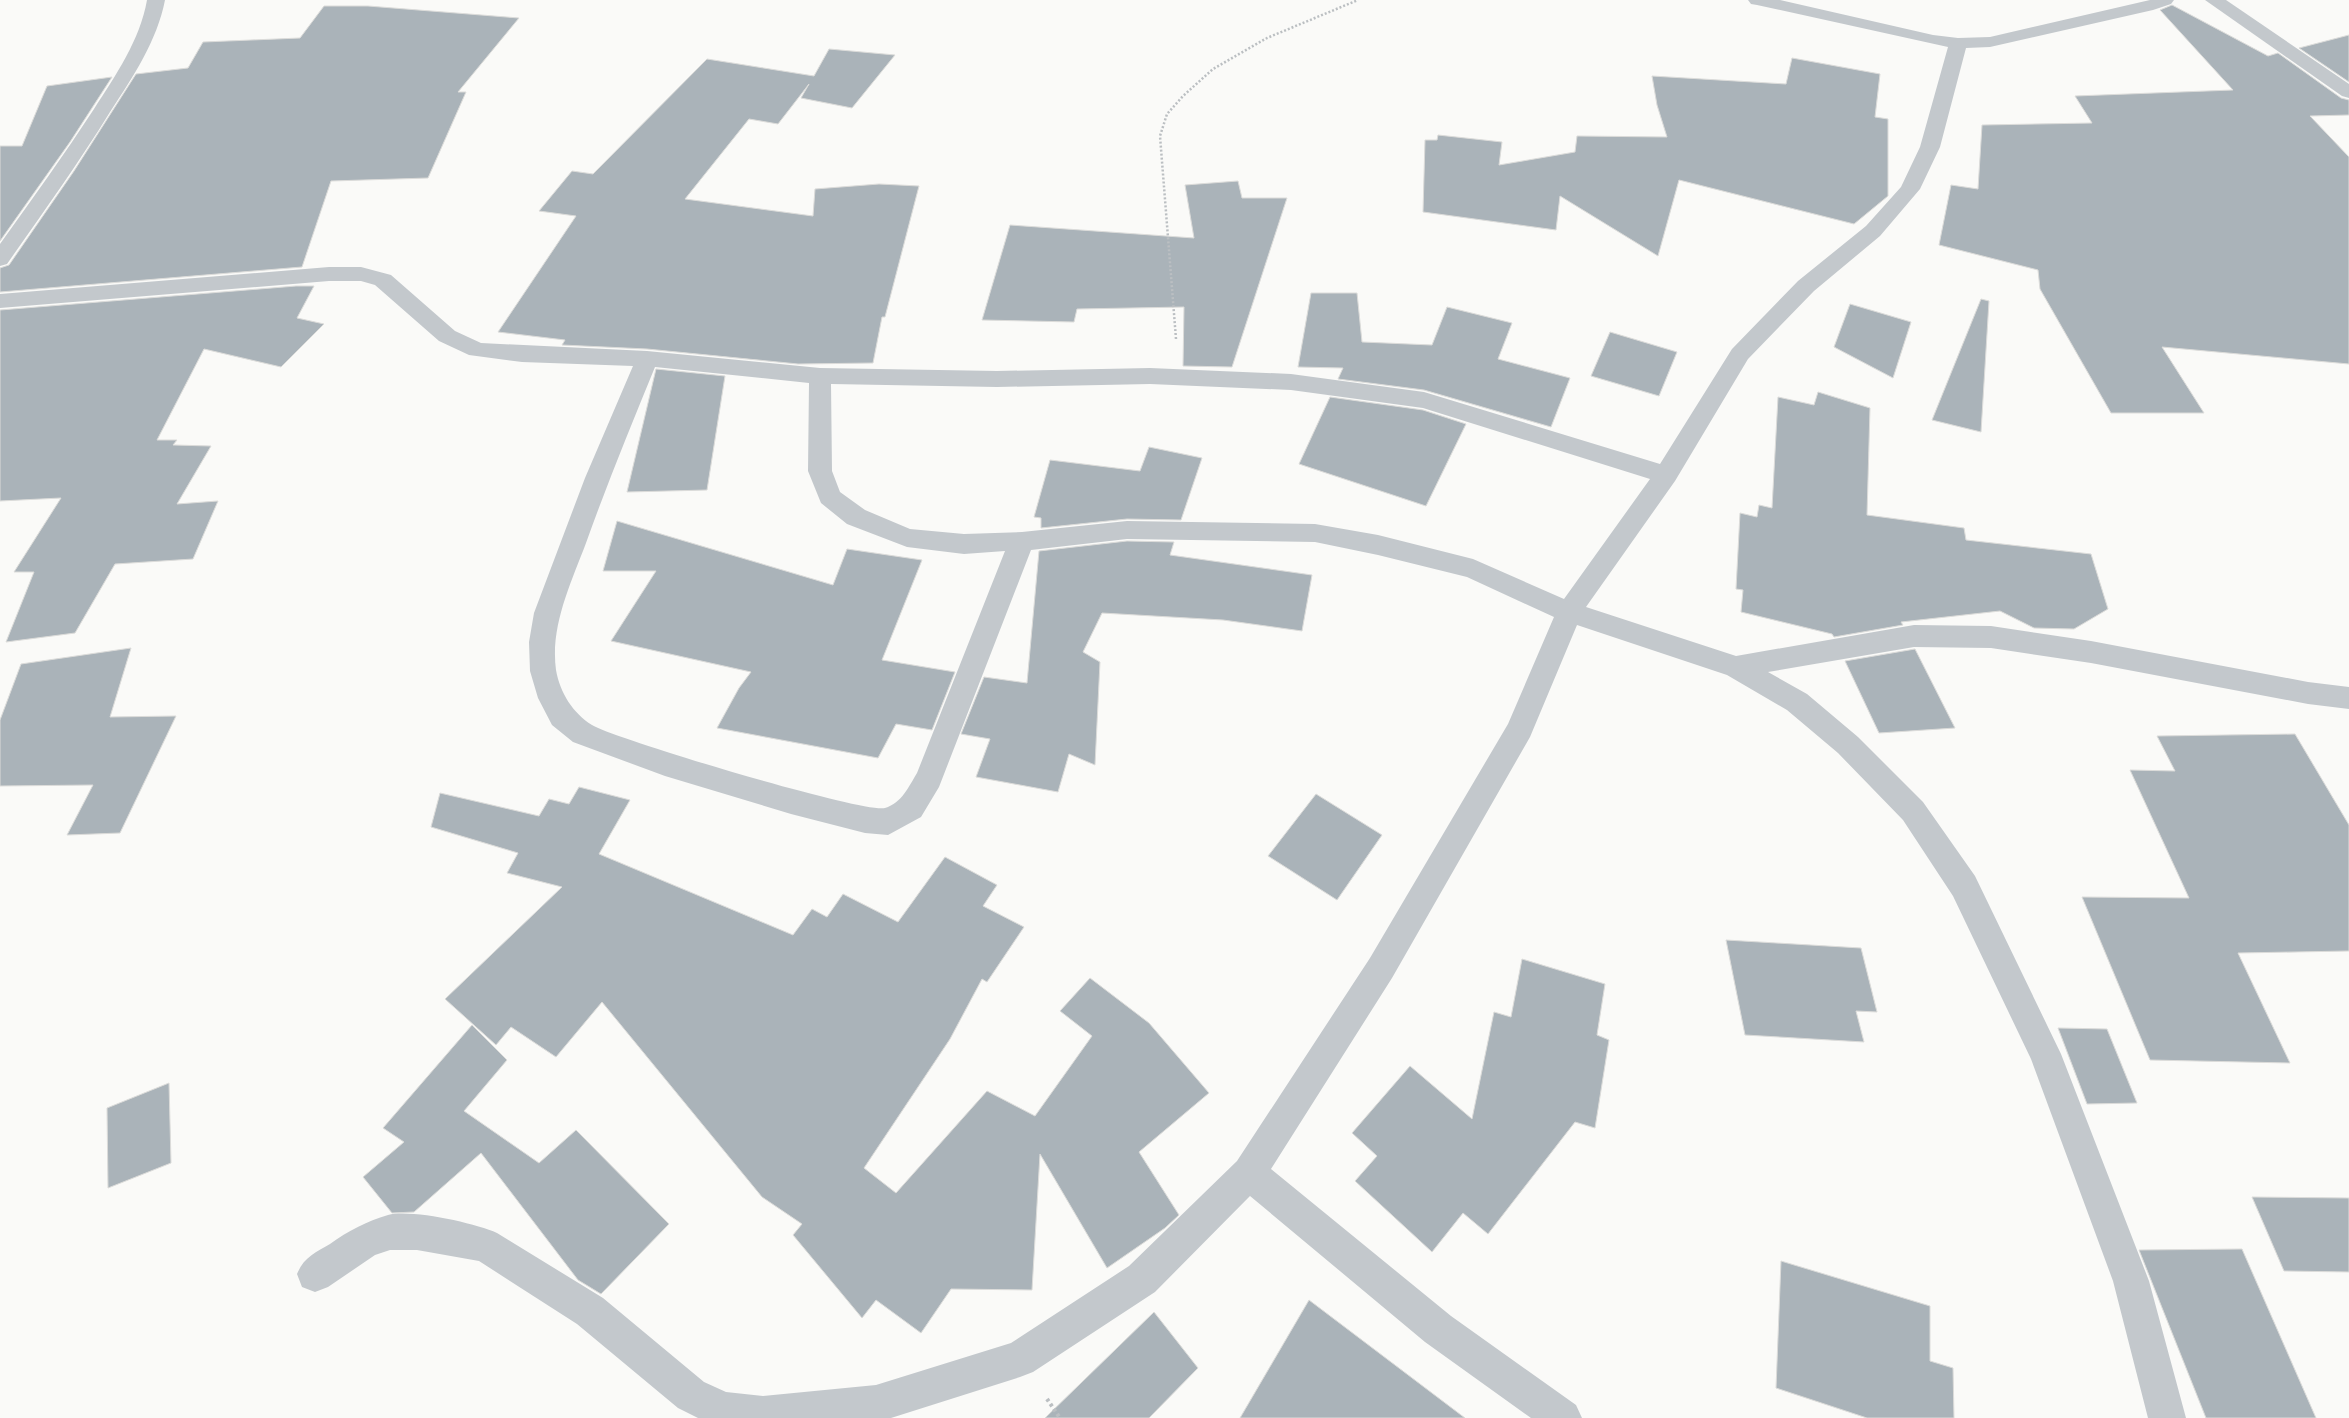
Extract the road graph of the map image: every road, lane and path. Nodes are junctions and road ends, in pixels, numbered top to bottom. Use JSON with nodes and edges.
{"nodes":[{"id":1,"x":156,"y":0,"type":"edge"},
{"id":2,"x":1358,"y":0,"type":"edge"},
{"id":3,"x":1757,"y":0,"type":"edge"},
{"id":4,"x":2165,"y":0,"type":"edge"},
{"id":5,"x":2214,"y":0,"type":"edge"},
{"id":6,"x":1958,"y":43,"type":"junction"},
{"id":7,"x":2349,"y":92,"type":"edge"},
{"id":8,"x":0,"y":259,"type":"edge"},
{"id":9,"x":0,"y":301,"type":"edge"},
{"id":10,"x":647,"y":359,"type":"junction"},
{"id":11,"x":820,"y":376,"type":"junction"},
{"id":12,"x":1180,"y":378,"type":"junction"},
{"id":13,"x":1666,"y":475,"type":"junction"},
{"id":14,"x":1022,"y":541,"type":"junction"},
{"id":15,"x":1569,"y":612,"type":"junction"},
{"id":16,"x":1736,"y":667,"type":"junction"},
{"id":17,"x":2349,"y":698,"type":"edge"},
{"id":18,"x":1249,"y":1173,"type":"junction"},
{"id":19,"x":315,"y":1274,"type":"dead end"},
{"id":20,"x":1563,"y":1418,"type":"edge"},
{"id":21,"x":2167,"y":1418,"type":"edge"}],
"edges":[{"from":1,"to":8,"type":"street"},
{"from":2,"to":12,"type":"path"},
{"from":3,"to":6,"type":"street"},
{"from":4,"to":6,"type":"street"},
{"from":5,"to":7,"type":"street"},
{"from":6,"to":13,"type":"street"},
{"from":9,"to":10,"type":"street"},
{"from":10,"to":11,"type":"street"},
{"from":10,"to":14,"type":"street"},
{"from":11,"to":12,"type":"street"},
{"from":11,"to":14,"type":"street"},
{"from":12,"to":13,"type":"street"},
{"from":13,"to":15,"type":"street"},
{"from":14,"to":15,"type":"street"},
{"from":15,"to":16,"type":"street"},
{"from":15,"to":18,"type":"street"},
{"from":16,"to":17,"type":"street"},
{"from":16,"to":21,"type":"street"},
{"from":18,"to":19,"type":"street"},
{"from":18,"to":20,"type":"street"}]}
